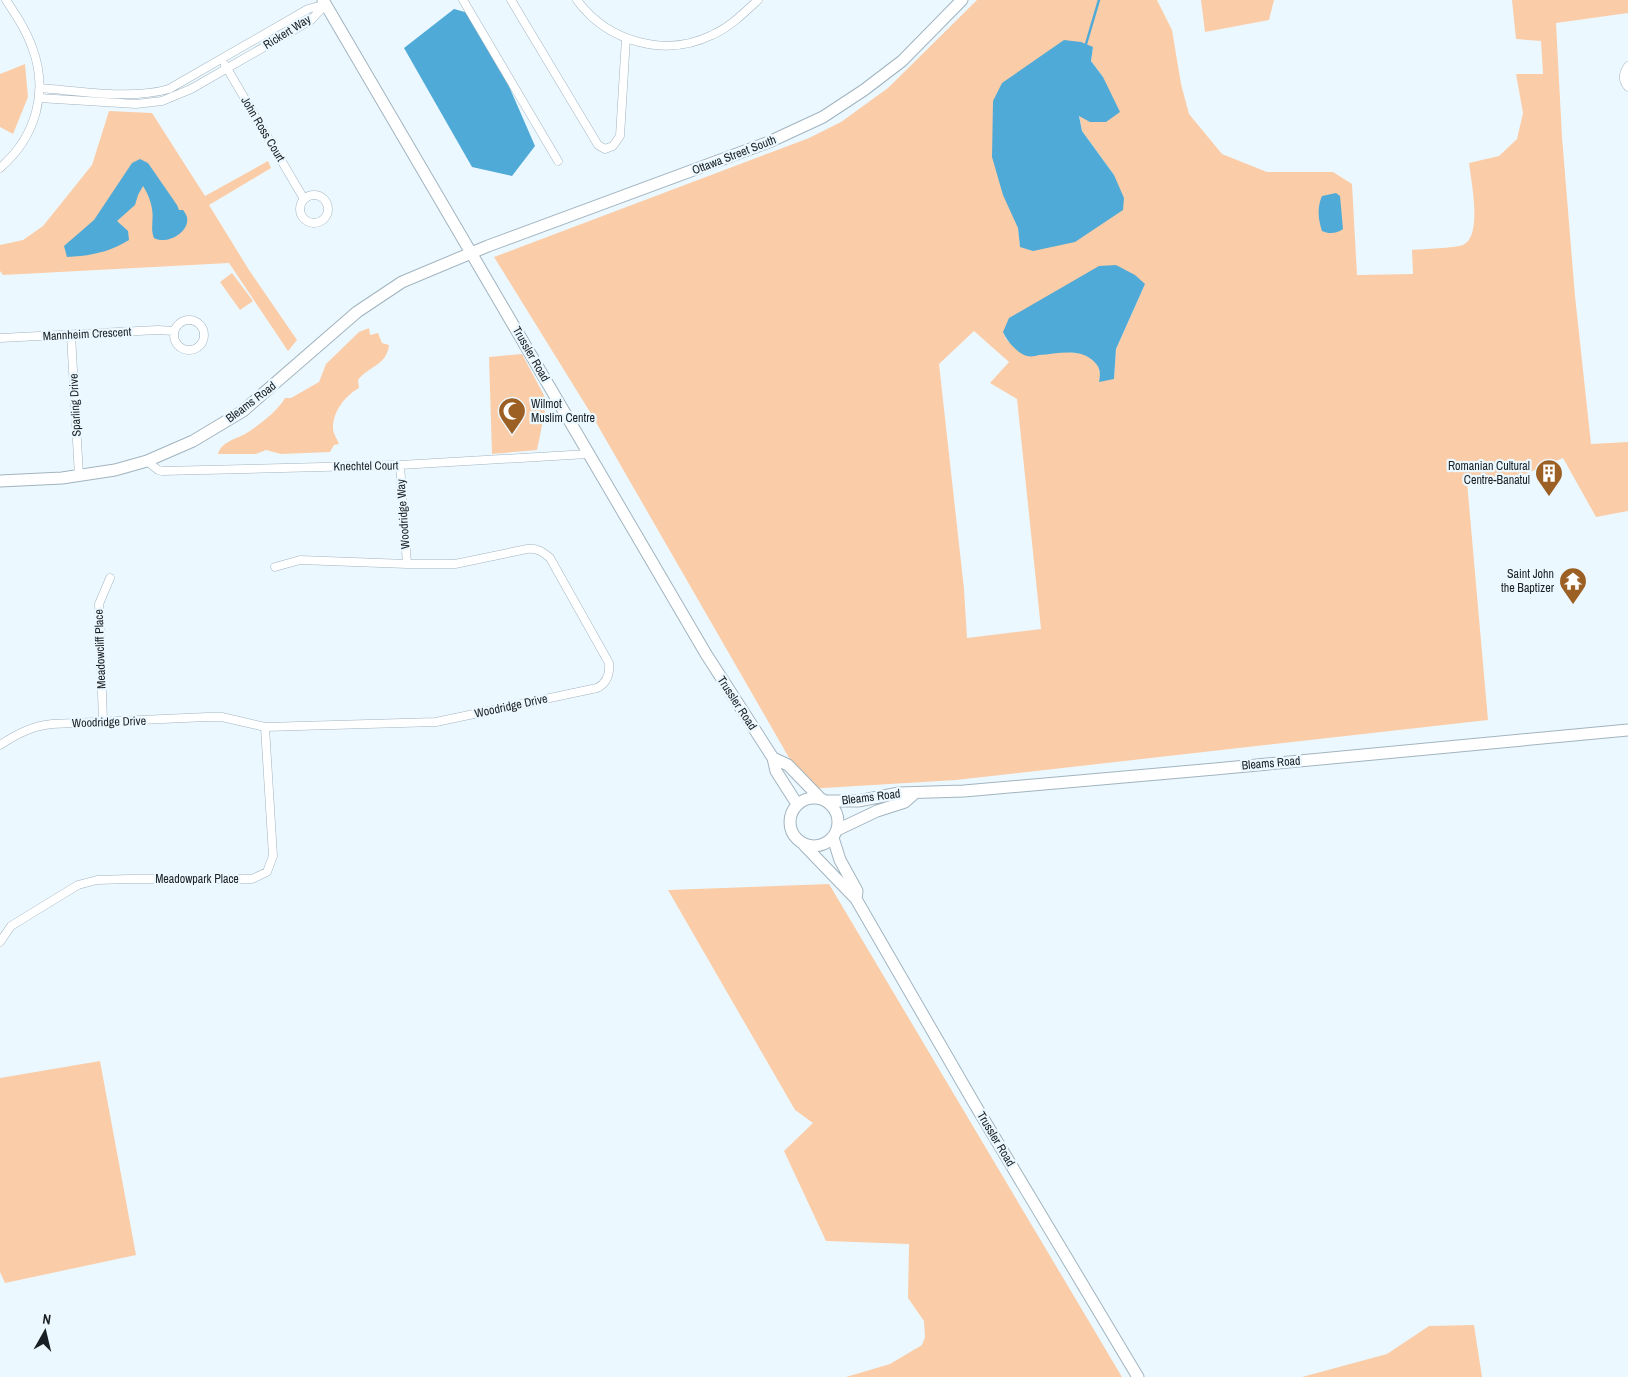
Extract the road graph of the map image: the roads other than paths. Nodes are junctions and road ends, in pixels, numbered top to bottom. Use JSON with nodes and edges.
{"nodes":[{"id":1,"x":6,"y":0,"type":"edge"},
{"id":2,"x":462,"y":0,"type":"edge"},
{"id":3,"x":511,"y":0,"type":"edge"},
{"id":4,"x":577,"y":0,"type":"edge"},
{"id":5,"x":758,"y":0,"type":"edge"},
{"id":6,"x":962,"y":0,"type":"edge"},
{"id":7,"x":324,"y":2,"type":"edge"},
{"id":8,"x":626,"y":38,"type":"junction"},
{"id":9,"x":222,"y":60,"type":"junction"},
{"id":10,"x":1628,"y":66,"type":"edge"},
{"id":11,"x":226,"y":69,"type":"junction"},
{"id":12,"x":1628,"y":87,"type":"edge"},
{"id":13,"x":40,"y":88,"type":"junction"},
{"id":14,"x":40,"y":98,"type":"junction"},
{"id":15,"x":558,"y":161,"type":"dead end"},
{"id":16,"x":0,"y":168,"type":"edge"},
{"id":17,"x":304,"y":199,"type":"dead end"},
{"id":18,"x":472,"y":252,"type":"junction"},
{"id":19,"x":174,"y":332,"type":"dead end"},
{"id":20,"x":71,"y":335,"type":"junction"},
{"id":21,"x":0,"y":338,"type":"edge"},
{"id":22,"x":588,"y":454,"type":"junction"},
{"id":23,"x":147,"y":461,"type":"junction"},
{"id":24,"x":400,"y":465,"type":"junction"},
{"id":25,"x":79,"y":476,"type":"junction"},
{"id":26,"x":0,"y":481,"type":"edge"},
{"id":27,"x":406,"y":564,"type":"junction"},
{"id":28,"x":275,"y":567,"type":"dead end"},
{"id":29,"x":110,"y":578,"type":"dead end"},
{"id":30,"x":103,"y":722,"type":"junction"},
{"id":31,"x":265,"y":727,"type":"junction"},
{"id":32,"x":1628,"y":730,"type":"edge"},
{"id":33,"x":0,"y":745,"type":"edge"},
{"id":34,"x":773,"y":758,"type":"junction"},
{"id":35,"x":914,"y":794,"type":"junction"},
{"id":36,"x":824,"y":800,"type":"junction"},
{"id":37,"x":797,"y":804,"type":"junction"},
{"id":38,"x":835,"y":834,"type":"junction"},
{"id":39,"x":804,"y":844,"type":"junction"},
{"id":40,"x":856,"y":899,"type":"junction"},
{"id":41,"x":0,"y":942,"type":"edge"},
{"id":42,"x":1138,"y":1377,"type":"edge"}],
"edges":[{"from":1,"to":13,"type":"street"},
{"from":2,"to":15,"type":"street"},
{"from":3,"to":8,"type":"street"},
{"from":4,"to":8,"type":"street"},
{"from":5,"to":8,"type":"street"},
{"from":6,"to":18,"type":"main road","name":"Ottawa Street South"},
{"from":7,"to":9,"type":"street","name":"Rickert Way"},
{"from":7,"to":11,"type":"street","name":"Rickert Way"},
{"from":7,"to":18,"type":"main road","name":"Trussler Road"},
{"from":9,"to":11,"type":"street","name":"John Ross Court"},
{"from":9,"to":13,"type":"street","name":"Rickert Way"},
{"from":10,"to":12,"type":"street"},
{"from":11,"to":14,"type":"street","name":"Rickert Way"},
{"from":11,"to":17,"type":"street","name":"John Ross Court"},
{"from":13,"to":14,"type":"street"},
{"from":14,"to":16,"type":"street"},
{"from":18,"to":22,"type":"main road","name":"Trussler Road"},
{"from":18,"to":23,"type":"main road","name":"Bleams Road"},
{"from":19,"to":20,"type":"street","name":"Mannheim Crescent"},
{"from":20,"to":21,"type":"street","name":"Mannheim Crescent"},
{"from":20,"to":25,"type":"street","name":"Sparling Drive"},
{"from":22,"to":24,"type":"street","name":"Knechtel Court"},
{"from":22,"to":34,"type":"main road","name":"Trussler Road"},
{"from":23,"to":24,"type":"street","name":"Knechtel Court"},
{"from":23,"to":25,"type":"main road","name":"Bleams Road"},
{"from":24,"to":27,"type":"street","name":"Woodridge Way"},
{"from":25,"to":26,"type":"main road","name":"Bleams Road"},
{"from":27,"to":28,"type":"street","name":"Woodridge Drive"},
{"from":27,"to":31,"type":"street","name":"Woodridge Drive"},
{"from":29,"to":30,"type":"street","name":"Meadowcliff Place"},
{"from":30,"to":31,"type":"street","name":"Woodridge Drive"},
{"from":30,"to":33,"type":"street","name":"Woodridge Drive"},
{"from":31,"to":41,"type":"street","name":"Meadowpark Place"},
{"from":32,"to":35,"type":"main road","name":"Bleams Road"},
{"from":34,"to":36,"type":"main road","name":"Trussler Road"},
{"from":34,"to":37,"type":"main road","name":"Trussler Road"},
{"from":35,"to":36,"type":"main road","name":"Bleams Road"},
{"from":35,"to":38,"type":"main road","name":"Bleams Road"},
{"from":36,"to":37,"type":"main road"},
{"from":36,"to":38,"type":"main road"},
{"from":37,"to":39,"type":"main road"},
{"from":38,"to":39,"type":"main road"},
{"from":38,"to":40,"type":"main road","name":"Trussler Road"},
{"from":39,"to":40,"type":"main road","name":"Trussler Road"},
{"from":40,"to":42,"type":"main road","name":"Trussler Road"}]}
